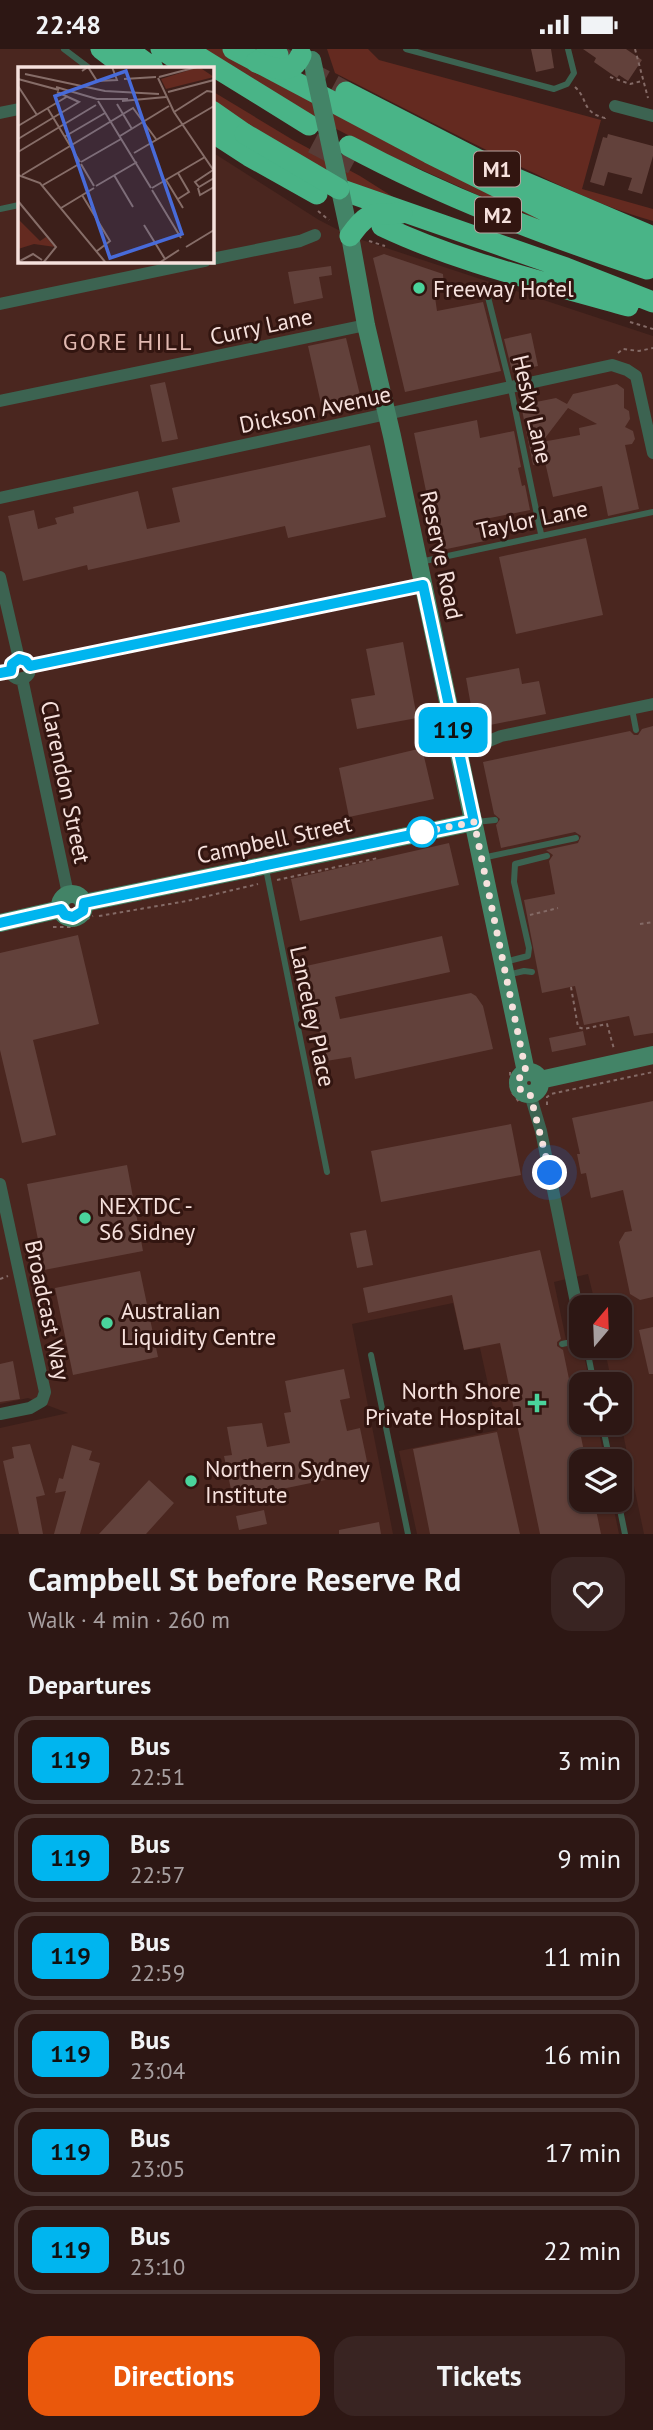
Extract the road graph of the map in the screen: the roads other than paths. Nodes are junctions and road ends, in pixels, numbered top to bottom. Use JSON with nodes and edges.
{"nodes":[{"id":1,"x":64,"y":49,"type":"edge"},
{"id":2,"x":101,"y":49,"type":"edge"},
{"id":3,"x":127,"y":49,"type":"edge"},
{"id":4,"x":162,"y":49,"type":"edge"},
{"id":5,"x":186,"y":49,"type":"edge"},
{"id":6,"x":233,"y":49,"type":"edge"},
{"id":7,"x":406,"y":49,"type":"edge"},
{"id":8,"x":568,"y":49,"type":"edge"},
{"id":9,"x":306,"y":53,"type":"edge"},
{"id":10,"x":267,"y":55,"type":"edge"},
{"id":11,"x":88,"y":67,"type":"edge"},
{"id":12,"x":125,"y":67,"type":"edge"},
{"id":13,"x":152,"y":67,"type":"edge"},
{"id":14,"x":189,"y":67,"type":"edge"},
{"id":15,"x":212,"y":67,"type":"edge"},
{"id":16,"x":214,"y":68,"type":"edge"},
{"id":17,"x":214,"y":83,"type":"edge"},
{"id":18,"x":346,"y":92,"type":"tunnel mouth"},
{"id":19,"x":320,"y":96,"type":"junction"},
{"id":20,"x":615,"y":106,"type":"road end"},
{"id":21,"x":18,"y":109,"type":"edge"},
{"id":22,"x":214,"y":112,"type":"edge"},
{"id":23,"x":0,"y":113,"type":"edge"},
{"id":24,"x":653,"y":116,"type":"edge"},
{"id":25,"x":214,"y":133,"type":"edge"},
{"id":26,"x":339,"y":189,"type":"junction"},
{"id":27,"x":317,"y":194,"type":"dead end"},
{"id":28,"x":18,"y":205,"type":"edge"},
{"id":29,"x":0,"y":209,"type":"edge"},
{"id":30,"x":402,"y":213,"type":"junction"},
{"id":31,"x":382,"y":226,"type":"dead end"},
{"id":32,"x":315,"y":235,"type":"dead end"},
{"id":33,"x":350,"y":236,"type":"junction"},
{"id":34,"x":653,"y":237,"type":"edge"},
{"id":35,"x":653,"y":257,"type":"edge"},
{"id":36,"x":214,"y":259,"type":"edge"},
{"id":37,"x":195,"y":263,"type":"edge"},
{"id":38,"x":653,"y":271,"type":"edge"},
{"id":39,"x":653,"y":287,"type":"edge"},
{"id":40,"x":487,"y":293,"type":"dead end"},
{"id":41,"x":653,"y":302,"type":"edge"},
{"id":42,"x":0,"y":304,"type":"edge"},
{"id":43,"x":653,"y":314,"type":"edge"},
{"id":44,"x":366,"y":325,"type":"junction"},
{"id":45,"x":511,"y":389,"type":"junction"},
{"id":46,"x":0,"y":401,"type":"edge"},
{"id":47,"x":387,"y":415,"type":"junction"},
{"id":48,"x":653,"y":453,"type":"edge"},
{"id":49,"x":0,"y":498,"type":"edge"},
{"id":50,"x":653,"y":512,"type":"edge"},
{"id":51,"x":541,"y":534,"type":"junction"},
{"id":52,"x":418,"y":562,"type":"junction"},
{"id":53,"x":0,"y":577,"type":"edge"},
{"id":54,"x":423,"y":585,"type":"junction"},
{"id":55,"x":25,"y":663,"type":"junction"},
{"id":56,"x":11,"y":674,"type":"edge"},
{"id":57,"x":653,"y":705,"type":"edge"},
{"id":58,"x":632,"y":709,"type":"junction"},
{"id":59,"x":636,"y":730,"type":"dead end"},
{"id":60,"x":489,"y":741,"type":"dead end"},
{"id":61,"x":495,"y":820,"type":"dead end"},
{"id":62,"x":474,"y":822,"type":"junction"},
{"id":63,"x":576,"y":838,"type":"dead end"},
{"id":64,"x":547,"y":856,"type":"dead end"},
{"id":65,"x":482,"y":858,"type":"junction"},
{"id":66,"x":267,"y":874,"type":"junction"},
{"id":67,"x":71,"y":902,"type":"junction"},
{"id":68,"x":0,"y":923,"type":"edge"},
{"id":69,"x":504,"y":969,"type":"junction"},
{"id":70,"x":532,"y":972,"type":"dead end"},
{"id":71,"x":653,"y":1055,"type":"edge"},
{"id":72,"x":527,"y":1088,"type":"junction"},
{"id":73,"x":327,"y":1172,"type":"dead end"},
{"id":74,"x":0,"y":1184,"type":"edge"},
{"id":75,"x":574,"y":1295,"type":"edge"},
{"id":76,"x":569,"y":1343,"type":"edge"},
{"id":77,"x":562,"y":1344,"type":"dead end"},
{"id":78,"x":371,"y":1355,"type":"dead end"},
{"id":79,"x":0,"y":1414,"type":"edge"},
{"id":80,"x":620,"y":1512,"type":"edge"},
{"id":81,"x":408,"y":1534,"type":"edge"},
{"id":82,"x":625,"y":1534,"type":"edge"}],
"edges":[{"from":1,"to":11,"type":"lane"},
{"from":2,"to":12,"type":"highway"},
{"from":3,"to":13,"type":"highway"},
{"from":4,"to":14,"type":"highway"},
{"from":5,"to":15,"type":"highway"},
{"from":6,"to":10,"type":"highway"},
{"from":7,"to":8,"type":"lane"},
{"from":9,"to":10,"type":"highway","bridge":true},
{"from":9,"to":19,"type":"street","name":"Reserve Road","bridge":true},
{"from":10,"to":19,"type":"highway","bridge":true},
{"from":16,"to":17,"type":"highway"},
{"from":18,"to":34,"type":"highway","number":"M1"},
{"from":19,"to":26,"type":"street","name":"Reserve Road","bridge":true},
{"from":19,"to":35,"type":"highway"},
{"from":20,"to":24,"type":"street"},
{"from":21,"to":23,"type":"street"},
{"from":22,"to":26,"type":"highway","bridge":true},
{"from":25,"to":27,"type":"highway"},
{"from":26,"to":30,"type":"highway","bridge":true},
{"from":26,"to":33,"type":"street","name":"Reserve Road","bridge":true},
{"from":28,"to":29,"type":"lane"},
{"from":30,"to":33,"type":"highway","bridge":true},
{"from":30,"to":41,"type":"highway"},
{"from":31,"to":43,"type":"highway"},
{"from":32,"to":36,"type":"street"},
{"from":33,"to":44,"type":"street","name":"Reserve Road"},
{"from":37,"to":42,"type":"street"},
{"from":38,"to":39,"type":"highway","number":"M2"},
{"from":40,"to":45,"type":"lane","name":"Hesky Lane"},
{"from":44,"to":46,"type":"street","name":"Curry Lane"},
{"from":44,"to":47,"type":"street","name":"Reserve Road"},
{"from":45,"to":47,"type":"street","name":"Dickson Avenue"},
{"from":45,"to":48,"type":"street","name":"Dickson Avenue"},
{"from":45,"to":51,"type":"lane","name":"Hesky Lane"},
{"from":47,"to":49,"type":"street","name":"Dickson Avenue"},
{"from":47,"to":52,"type":"street","name":"Reserve Road"},
{"from":50,"to":51,"type":"lane","name":"Taylor Lane"},
{"from":51,"to":52,"type":"lane","name":"Taylor Lane"},
{"from":52,"to":54,"type":"street","name":"Reserve Road"},
{"from":53,"to":55,"type":"street"},
{"from":54,"to":55,"type":"street"},
{"from":54,"to":62,"type":"street","name":"Reserve Road"},
{"from":55,"to":56,"type":"street"},
{"from":56,"to":67,"type":"street","name":"Clarendon Street"},
{"from":57,"to":58,"type":"street"},
{"from":58,"to":59,"type":"lane"},
{"from":58,"to":60,"type":"street"},
{"from":61,"to":62,"type":"lane"},
{"from":62,"to":65,"type":"street","name":"Reserve Road"},
{"from":62,"to":66,"type":"street","name":"Campbell Street"},
{"from":63,"to":65,"type":"lane"},
{"from":64,"to":69,"type":"lane"},
{"from":65,"to":69,"type":"street","name":"Reserve Road"},
{"from":66,"to":67,"type":"street","name":"Campbell Street"},
{"from":66,"to":73,"type":"lane","name":"Lanceley Place"},
{"from":67,"to":68,"type":"street","name":"Campbell Street"},
{"from":69,"to":70,"type":"lane"},
{"from":69,"to":72,"type":"street","name":"Reserve Road"},
{"from":71,"to":72,"type":"street"},
{"from":72,"to":75,"type":"street","name":"Reserve Road"},
{"from":74,"to":79,"type":"street","name":"Broadcast Way"},
{"from":76,"to":77,"type":"lane"},
{"from":78,"to":81,"type":"lane"},
{"from":80,"to":82,"type":"lane"}]}
